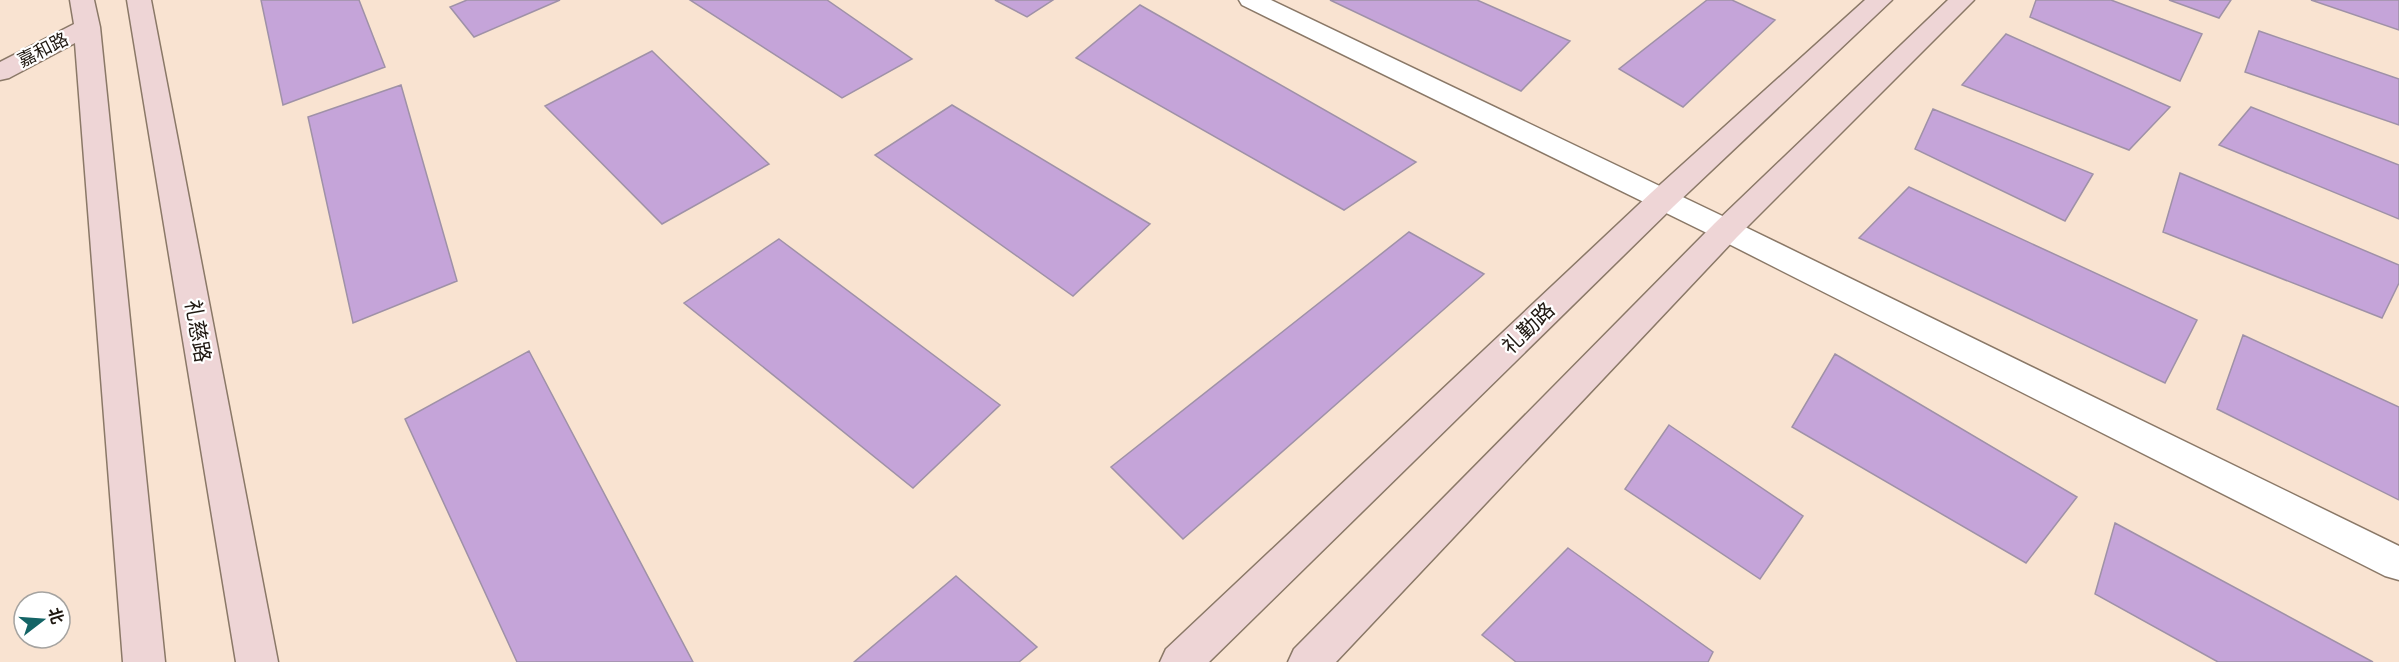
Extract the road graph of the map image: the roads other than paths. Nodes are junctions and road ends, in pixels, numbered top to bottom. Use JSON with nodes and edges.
{"nodes":[{"id":1,"x":139,"y":0,"type":"edge"},
{"id":2,"x":1251,"y":0,"type":"edge"},
{"id":3,"x":1880,"y":0,"type":"edge"},
{"id":4,"x":1962,"y":0,"type":"edge"},
{"id":5,"x":84,"y":14,"type":"edge"},
{"id":6,"x":0,"y":72,"type":"edge"},
{"id":7,"x":1663,"y":199,"type":"junction"},
{"id":8,"x":1726,"y":230,"type":"junction"},
{"id":9,"x":2399,"y":564,"type":"edge"},
{"id":10,"x":144,"y":662,"type":"edge"},
{"id":11,"x":257,"y":662,"type":"edge"},
{"id":12,"x":1181,"y":662,"type":"edge"},
{"id":13,"x":1309,"y":662,"type":"edge"}],
"edges":[{"from":1,"to":11,"type":"main road","name":"礼慈路"},
{"from":2,"to":7,"type":"street"},
{"from":3,"to":7,"type":"main road","name":"礼勤路"},
{"from":4,"to":8,"type":"main road"},
{"from":5,"to":6,"type":"main road","name":"嘉和路"},
{"from":5,"to":10,"type":"main road"},
{"from":7,"to":8,"type":"street"},
{"from":7,"to":12,"type":"main road","name":"礼勤路"},
{"from":8,"to":9,"type":"street"},
{"from":8,"to":13,"type":"main road"}]}
